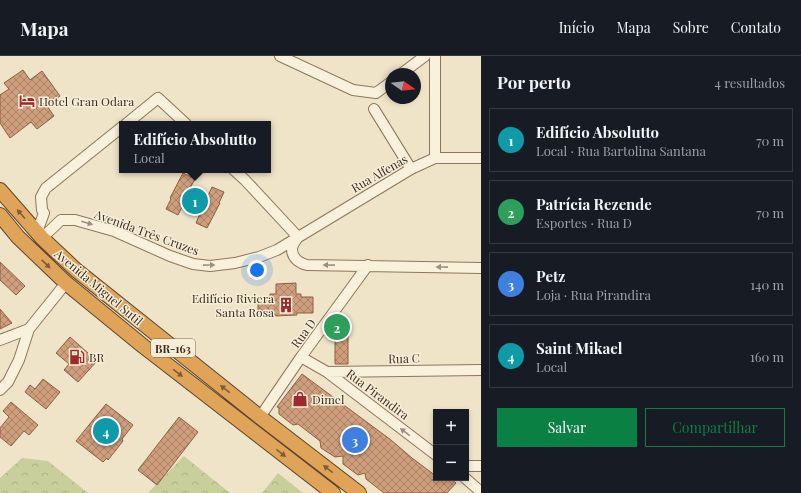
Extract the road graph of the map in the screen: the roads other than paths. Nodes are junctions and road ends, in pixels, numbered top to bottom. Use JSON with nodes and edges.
{"nodes":[{"id":1,"x":280,"y":56,"type":"edge"},
{"id":2,"x":425,"y":56,"type":"edge"},
{"id":3,"x":435,"y":56,"type":"edge"},
{"id":4,"x":409,"y":68,"type":"edge"},
{"id":5,"x":385,"y":86,"type":"edge"},
{"id":6,"x":374,"y":109,"type":"dead end"},
{"id":7,"x":130,"y":121,"type":"edge"},
{"id":8,"x":183,"y":121,"type":"edge"},
{"id":9,"x":119,"y":129,"type":"edge"},
{"id":10,"x":435,"y":158,"type":"junction"},
{"id":11,"x":481,"y":158,"type":"edge"},
{"id":12,"x":411,"y":169,"type":"junction"},
{"id":13,"x":237,"y":173,"type":"edge"},
{"id":14,"x":0,"y":190,"type":"edge"},
{"id":15,"x":44,"y":213,"type":"junction"},
{"id":16,"x":0,"y":215,"type":"edge"},
{"id":17,"x":61,"y":220,"type":"junction"},
{"id":18,"x":39,"y":235,"type":"junction"},
{"id":19,"x":298,"y":237,"type":"junction"},
{"id":20,"x":368,"y":266,"type":"junction"},
{"id":21,"x":481,"y":268,"type":"edge"},
{"id":22,"x":66,"y":283,"type":"junction"},
{"id":23,"x":29,"y":329,"type":"junction"},
{"id":24,"x":0,"y":340,"type":"edge"},
{"id":25,"x":302,"y":357,"type":"junction"},
{"id":26,"x":481,"y":370,"type":"edge"},
{"id":27,"x":327,"y":372,"type":"junction"},
{"id":28,"x":0,"y":390,"type":"edge"},
{"id":29,"x":260,"y":417,"type":"junction"},
{"id":30,"x":433,"y":453,"type":"edge"},
{"id":31,"x":469,"y":466,"type":"edge"},
{"id":32,"x":481,"y":466,"type":"edge"},
{"id":33,"x":468,"y":481,"type":"edge"},
{"id":34,"x":481,"y":492,"type":"edge"},
{"id":35,"x":333,"y":493,"type":"edge"},
{"id":36,"x":359,"y":493,"type":"edge"}],
"edges":[{"from":1,"to":5,"type":"street"},
{"from":2,"to":4,"type":"street"},
{"from":3,"to":10,"type":"street"},
{"from":6,"to":12,"type":"street"},
{"from":7,"to":8,"type":"street"},
{"from":9,"to":15,"type":"street"},
{"from":10,"to":11,"type":"street","name":"Rua Alfenas"},
{"from":10,"to":12,"type":"street","name":"Rua Alfenas"},
{"from":12,"to":19,"type":"street","name":"Rua Alfenas"},
{"from":13,"to":19,"type":"street"},
{"from":18,"to":14,"type":"highway","name":"Avenida Miguel Sutil","number":"BR-163","one_way":true},
{"from":15,"to":17,"type":"street","name":"Avenida Três Cruzes"},
{"from":15,"to":18,"type":"street"},
{"from":16,"to":22,"type":"highway","name":"Avenida Miguel Sutil","number":"BR-163","one_way":true},
{"from":17,"to":18,"type":"street"},
{"from":17,"to":19,"type":"street","name":"Avenida Três Cruzes","one_way":true},
{"from":29,"to":18,"type":"highway","name":"Avenida Miguel Sutil","number":"BR-163","one_way":true},
{"from":20,"to":19,"type":"street","one_way":true},
{"from":21,"to":20,"type":"street","one_way":true},
{"from":20,"to":25,"type":"street","name":"Rua D"},
{"from":22,"to":23,"type":"street"},
{"from":22,"to":35,"type":"highway","name":"Avenida Miguel Sutil","number":"BR-163","one_way":true},
{"from":23,"to":24,"type":"street"},
{"from":23,"to":28,"type":"street"},
{"from":25,"to":27,"type":"street","name":"Rua Pirandira"},
{"from":25,"to":29,"type":"street","name":"Rua D"},
{"from":26,"to":27,"type":"street","name":"Rua C"},
{"from":30,"to":27,"type":"street","name":"Rua Pirandira","one_way":true},
{"from":36,"to":29,"type":"highway","name":"Avenida Miguel Sutil","number":"BR-163","one_way":true},
{"from":31,"to":32,"type":"street"},
{"from":33,"to":34,"type":"street"}]}
